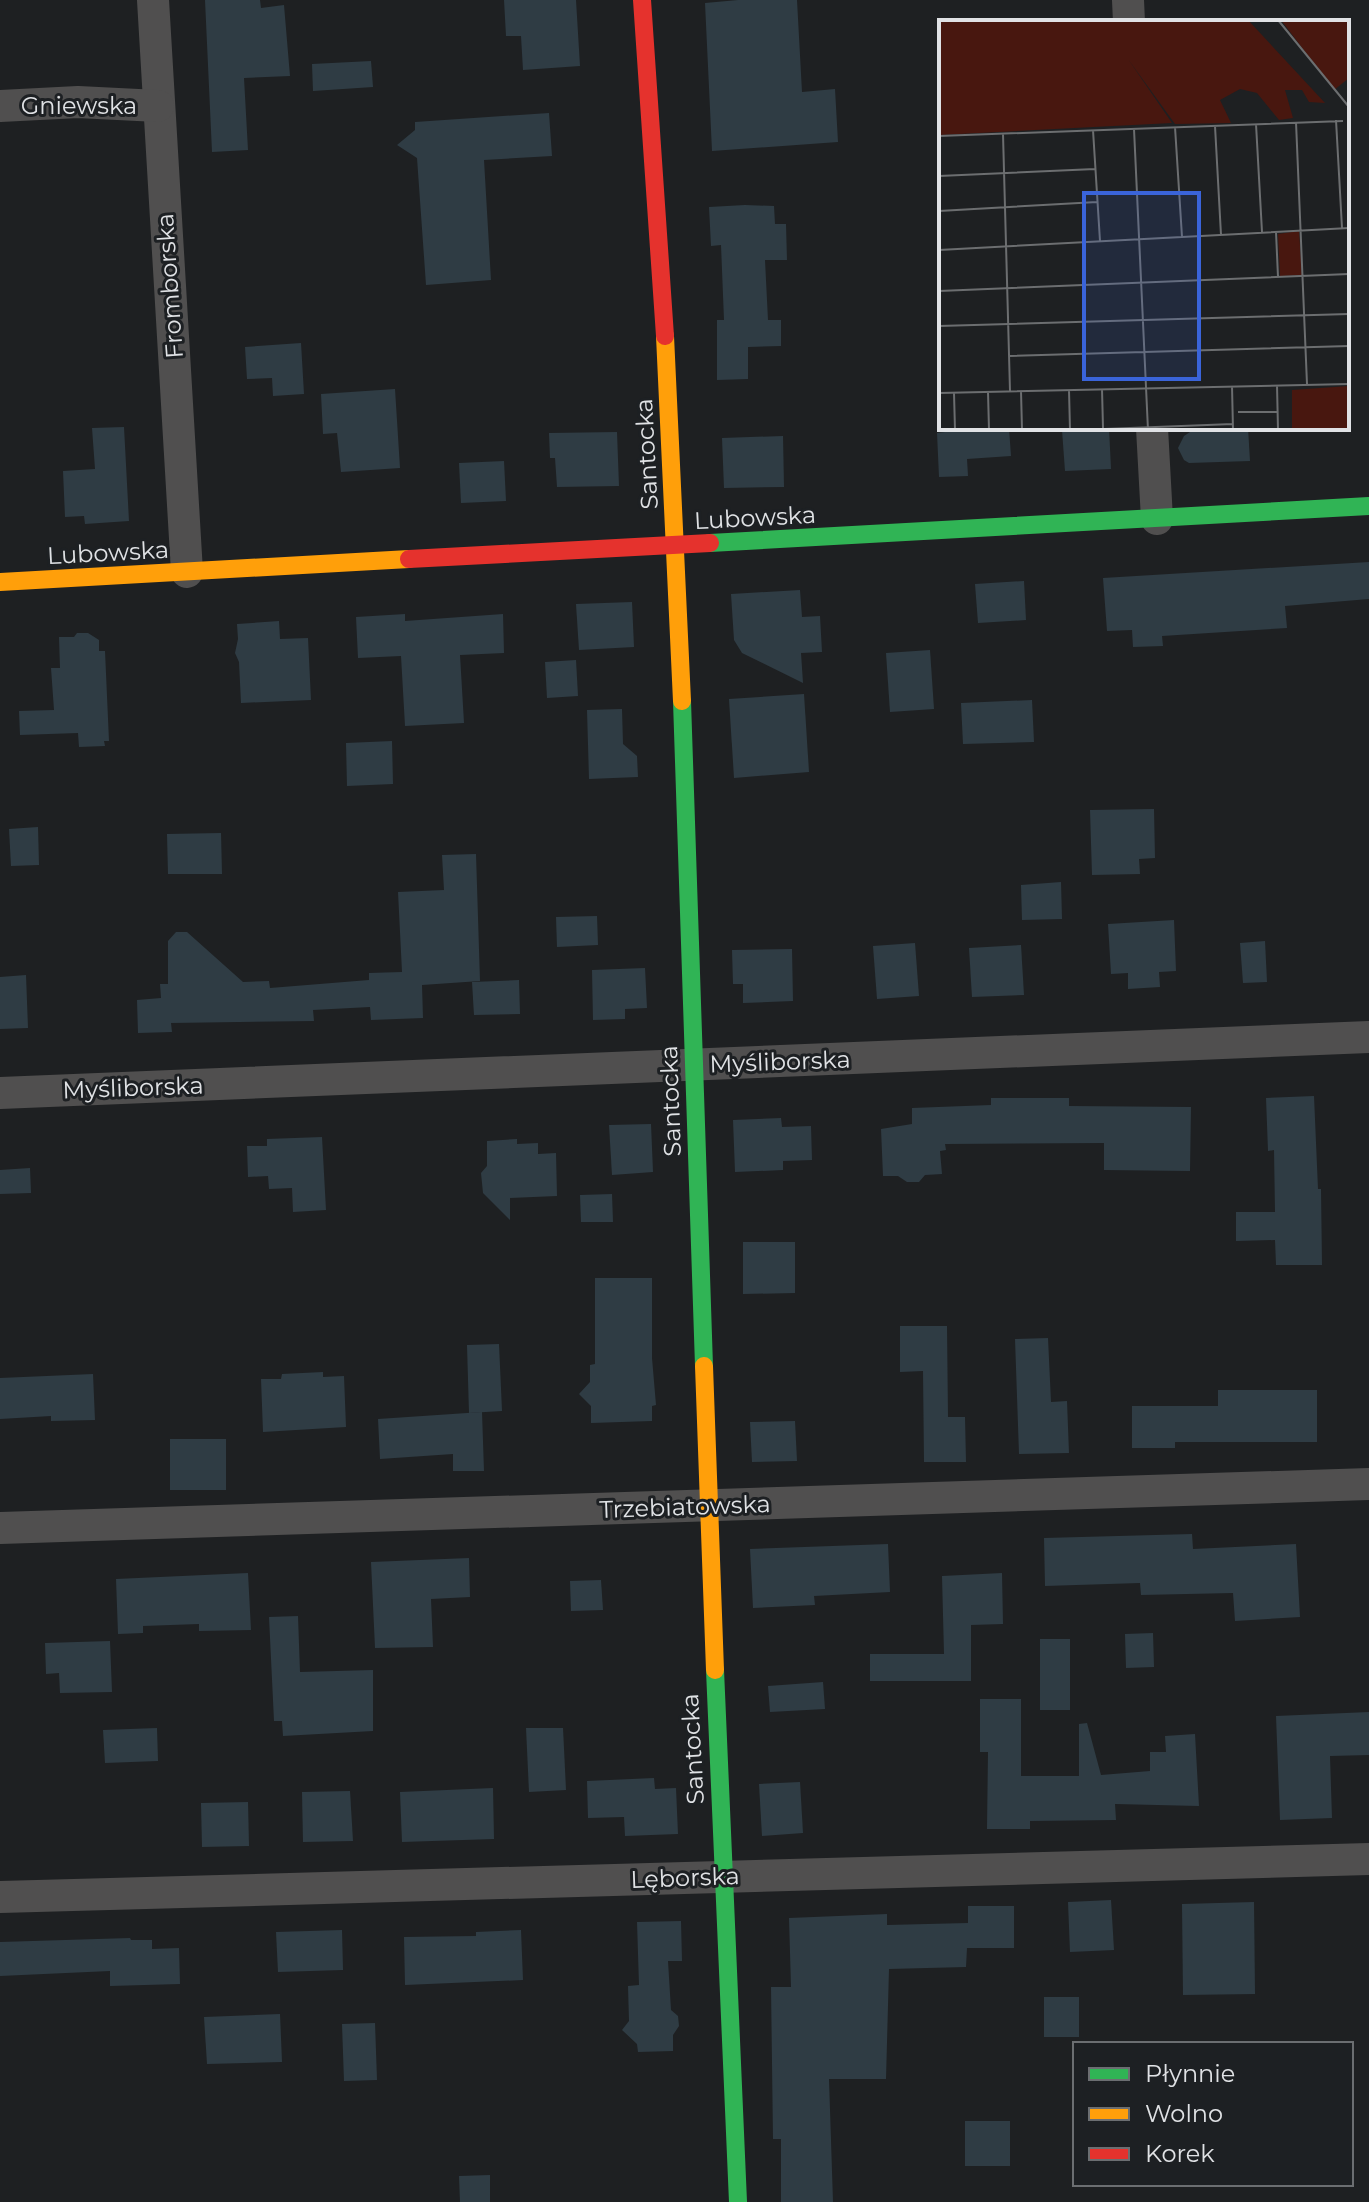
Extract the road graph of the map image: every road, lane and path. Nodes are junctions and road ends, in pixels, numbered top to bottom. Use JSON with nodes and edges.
{"nodes":[{"id":1,"x":153,"y":0,"type":"edge"},
{"id":2,"x":642,"y":0,"type":"edge"},
{"id":3,"x":1128,"y":0,"type":"edge"},
{"id":4,"x":1129,"y":20,"type":"edge"},
{"id":5,"x":0,"y":106,"type":"edge"},
{"id":6,"x":158,"y":106,"type":"junction"},
{"id":7,"x":1152,"y":430,"type":"edge"},
{"id":8,"x":1369,"y":506,"type":"edge"},
{"id":9,"x":1157,"y":519,"type":"junction"},
{"id":10,"x":676,"y":546,"type":"junction"},
{"id":11,"x":187,"y":572,"type":"junction"},
{"id":12,"x":0,"y":582,"type":"edge"},
{"id":13,"x":1369,"y":1037,"type":"edge"},
{"id":14,"x":694,"y":1066,"type":"junction"},
{"id":15,"x":0,"y":1093,"type":"edge"},
{"id":16,"x":1369,"y":1484,"type":"edge"},
{"id":17,"x":708,"y":1506,"type":"junction"},
{"id":18,"x":0,"y":1528,"type":"edge"},
{"id":19,"x":1369,"y":1859,"type":"edge"},
{"id":20,"x":723,"y":1877,"type":"junction"},
{"id":21,"x":0,"y":1897,"type":"edge"},
{"id":22,"x":738,"y":2202,"type":"edge"}],
"edges":[{"from":1,"to":6,"type":"street","name":"Fromborska"},
{"from":2,"to":10,"type":"street","name":"Santocka"},
{"from":3,"to":4,"type":"street"},
{"from":5,"to":6,"type":"street","name":"Gniewska"},
{"from":6,"to":11,"type":"street","name":"Fromborska"},
{"from":7,"to":9,"type":"street"},
{"from":8,"to":9,"type":"street","name":"Lubowska"},
{"from":9,"to":10,"type":"street","name":"Lubowska"},
{"from":10,"to":11,"type":"street","name":"Lubowska"},
{"from":10,"to":14,"type":"street","name":"Santocka"},
{"from":11,"to":12,"type":"street","name":"Lubowska"},
{"from":13,"to":14,"type":"street","name":"Myśliborska"},
{"from":14,"to":15,"type":"street","name":"Myśliborska"},
{"from":14,"to":17,"type":"street","name":"Santocka"},
{"from":16,"to":17,"type":"street","name":"Trzebiatowska"},
{"from":17,"to":18,"type":"street","name":"Trzebiatowska"},
{"from":17,"to":20,"type":"street","name":"Santocka"},
{"from":19,"to":20,"type":"street","name":"Lęborska"},
{"from":20,"to":21,"type":"street","name":"Lęborska"},
{"from":20,"to":22,"type":"street","name":"Santocka"}]}
